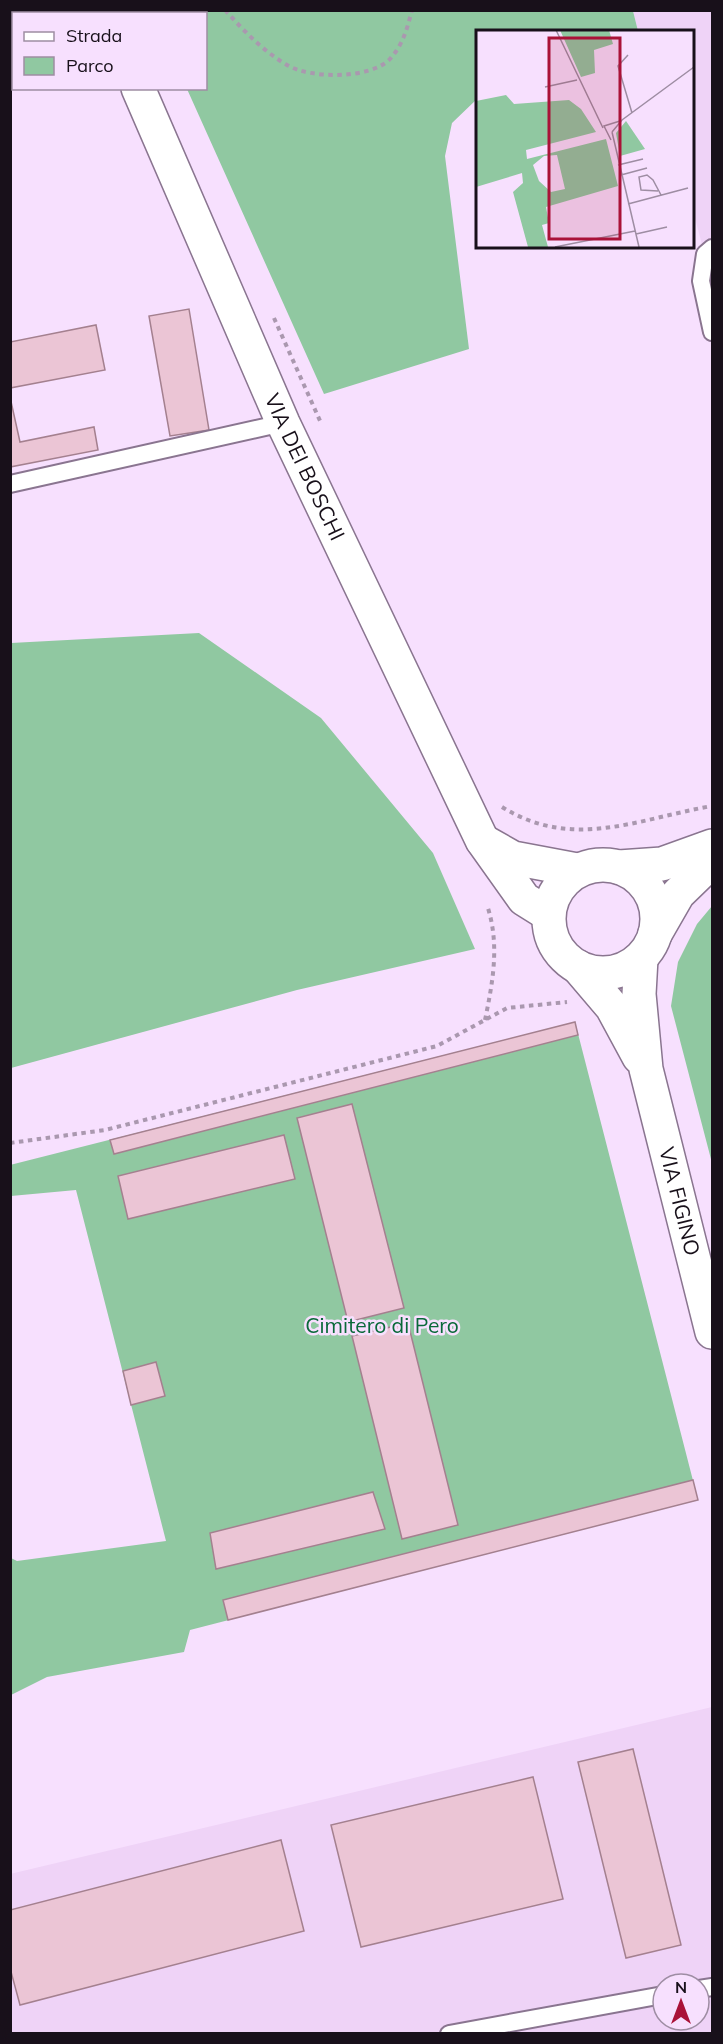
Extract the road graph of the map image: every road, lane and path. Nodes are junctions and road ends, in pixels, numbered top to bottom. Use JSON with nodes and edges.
{"nodes":[{"id":1,"x":225,"y":10,"type":"edge"},
{"id":2,"x":412,"y":10,"type":"edge"},
{"id":3,"x":139,"y":90,"type":"edge"},
{"id":4,"x":712,"y":248,"type":"edge"},
{"id":5,"x":272,"y":314,"type":"dead end"},
{"id":6,"x":712,"y":332,"type":"edge"},
{"id":7,"x":283,"y":423,"type":"junction"},
{"id":8,"x":325,"y":433,"type":"dead end"},
{"id":9,"x":10,"y":484,"type":"edge"},
{"id":10,"x":496,"y":802,"type":"dead end"},
{"id":11,"x":712,"y":806,"type":"edge"},
{"id":12,"x":482,"y":840,"type":"junction"},
{"id":13,"x":712,"y":846,"type":"edge"},
{"id":14,"x":712,"y":861,"type":"edge"},
{"id":15,"x":620,"y":867,"type":"junction"},
{"id":16,"x":577,"y":870,"type":"junction"},
{"id":17,"x":548,"y":914,"type":"junction"},
{"id":18,"x":648,"y":946,"type":"junction"},
{"id":19,"x":578,"y":967,"type":"junction"},
{"id":20,"x":573,"y":1003,"type":"dead end"},
{"id":21,"x":646,"y":1069,"type":"junction"},
{"id":22,"x":10,"y":1143,"type":"edge"},
{"id":23,"x":707,"y":1287,"type":"edge"},
{"id":24,"x":712,"y":1332,"type":"edge"},
{"id":25,"x":651,"y":1997,"type":"edge"},
{"id":26,"x":449,"y":2034,"type":"edge"}],
"edges":[{"from":1,"to":2,"type":"path"},
{"from":3,"to":7,"type":"street","name":"VIA DEI BOSCHI"},
{"from":4,"to":6,"type":"lane"},
{"from":5,"to":8,"type":"path"},
{"from":7,"to":9,"type":"lane"},
{"from":7,"to":12,"type":"street","name":"VIA DEI BOSCHI"},
{"from":10,"to":11,"type":"path"},
{"from":12,"to":16,"type":"street"},
{"from":12,"to":17,"type":"street","name":"VIA DEI BOSCHI"},
{"from":13,"to":15,"type":"street"},
{"from":14,"to":18,"type":"street","name":"VIA FIGINO"},
{"from":15,"to":16,"type":"street"},
{"from":15,"to":18,"type":"street"},
{"from":16,"to":17,"type":"street"},
{"from":17,"to":19,"type":"street"},
{"from":18,"to":19,"type":"street"},
{"from":18,"to":21,"type":"street","name":"VIA FIGINO"},
{"from":19,"to":21,"type":"street","name":"VIA FIGINO"},
{"from":20,"to":22,"type":"path"},
{"from":21,"to":23,"type":"street","name":"VIA FIGINO"},
{"from":23,"to":24,"type":"street","name":"VIA FIGINO"},
{"from":25,"to":26,"type":"lane"}]}
